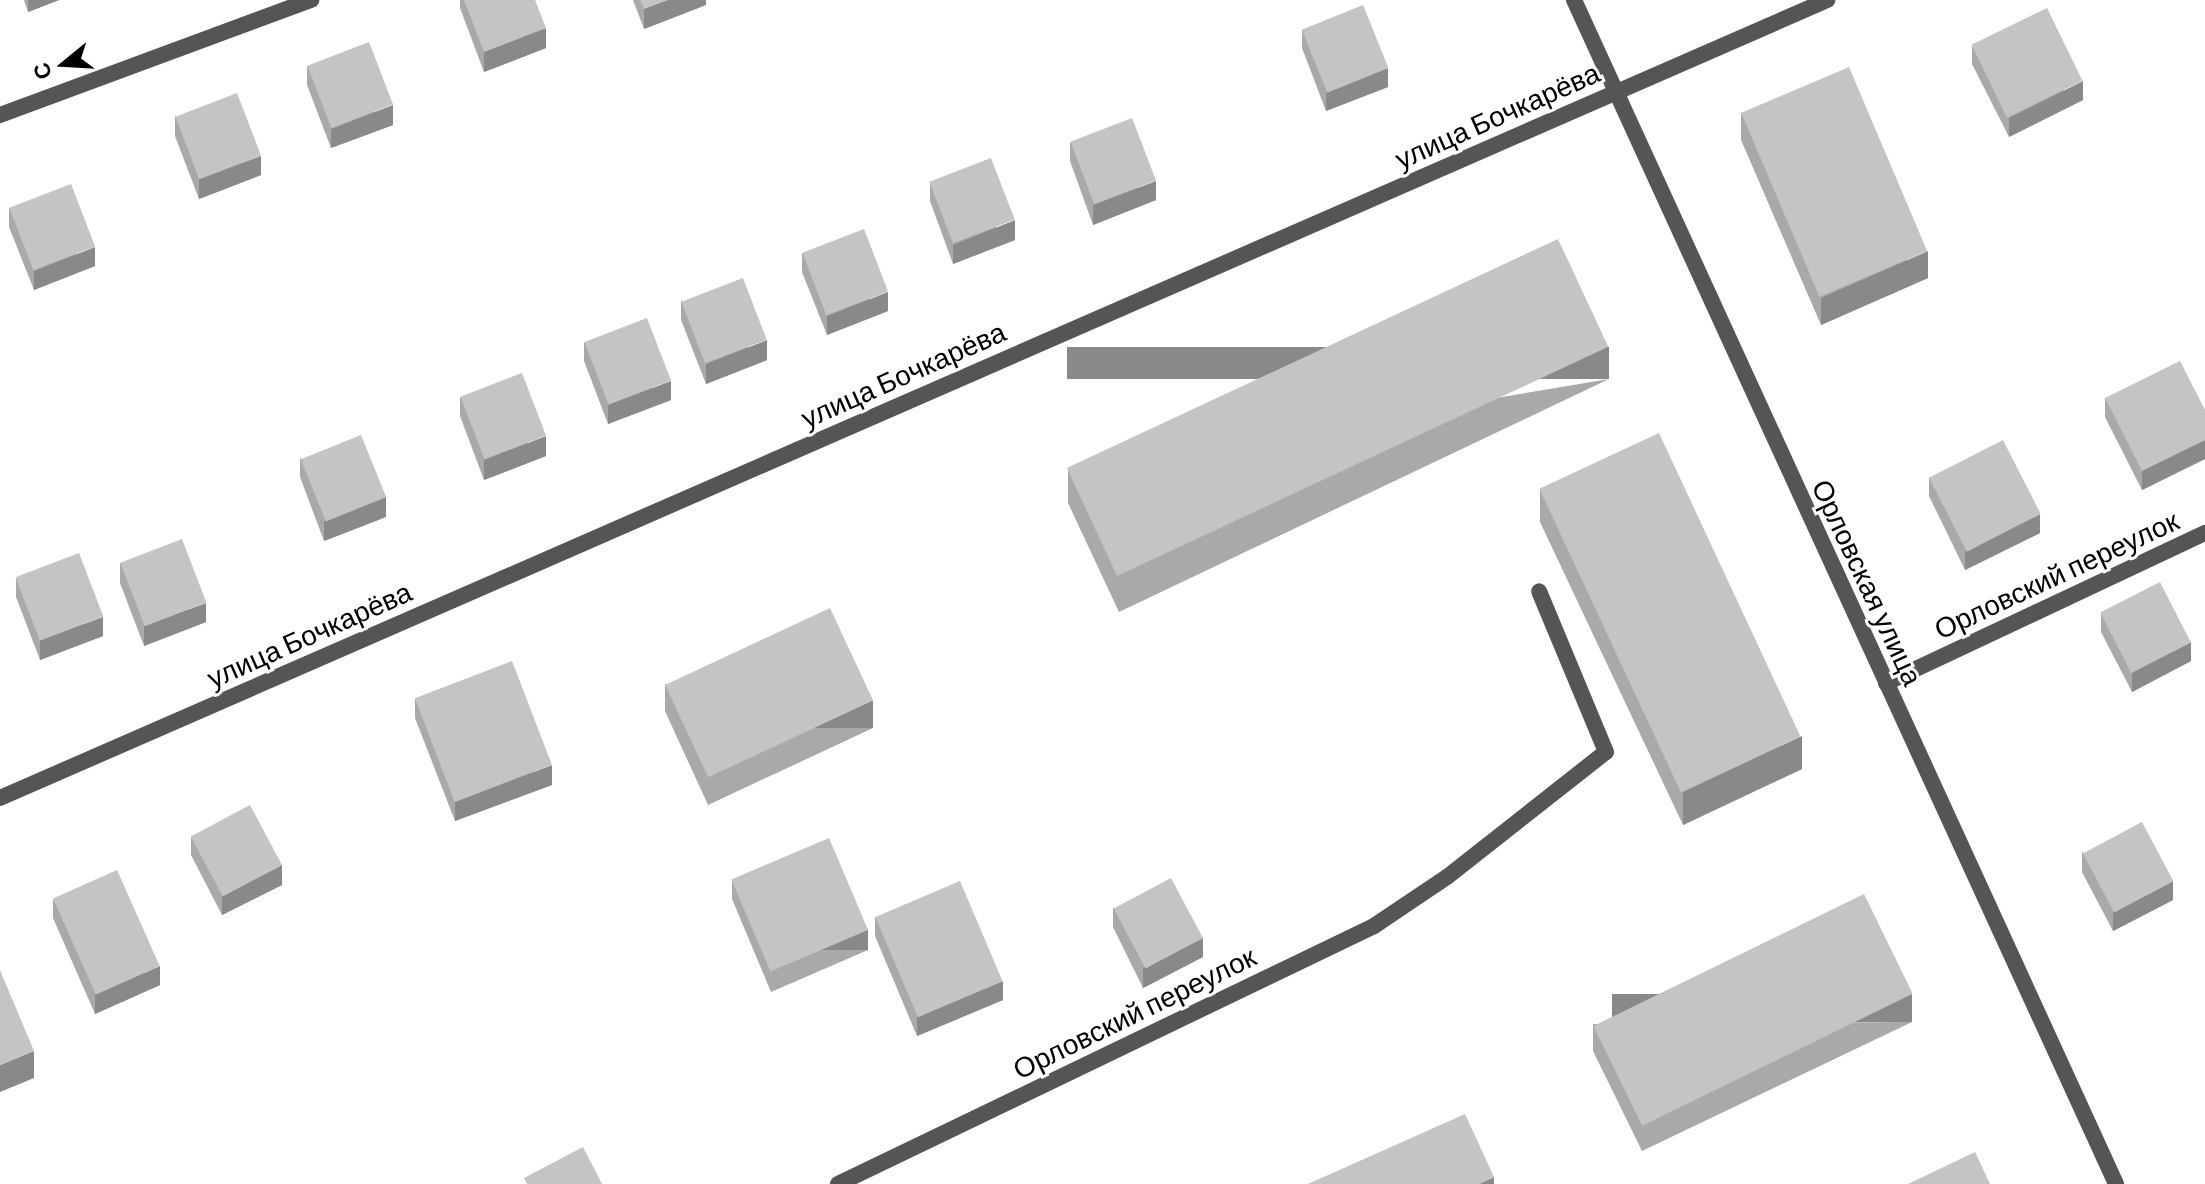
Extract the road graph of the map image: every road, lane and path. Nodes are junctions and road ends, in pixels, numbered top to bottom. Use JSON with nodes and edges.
{"nodes":[{"id":1,"x":311,"y":0,"type":"edge"},
{"id":2,"x":1574,"y":0,"type":"edge"},
{"id":3,"x":1827,"y":0,"type":"edge"},
{"id":4,"x":1615,"y":92,"type":"junction"},
{"id":5,"x":0,"y":115,"type":"edge"},
{"id":6,"x":2205,"y":533,"type":"edge"},
{"id":7,"x":1539,"y":591,"type":"dead end"},
{"id":8,"x":1886,"y":683,"type":"junction"},
{"id":9,"x":0,"y":798,"type":"edge"},
{"id":10,"x":838,"y":1184,"type":"edge"},
{"id":11,"x":2116,"y":1184,"type":"edge"}],
"edges":[{"from":1,"to":5,"type":"street"},
{"from":2,"to":4,"type":"street","name":"Орловская улица"},
{"from":3,"to":4,"type":"street","name":"улица Бочкарёва"},
{"from":4,"to":8,"type":"street","name":"Орловская улица"},
{"from":4,"to":9,"type":"street","name":"улица Бочкарёва"},
{"from":6,"to":8,"type":"street","name":"Орловский переулок"},
{"from":7,"to":10,"type":"street","name":"Орловский переулок"},
{"from":8,"to":11,"type":"street","name":"Орловская улица"}]}
